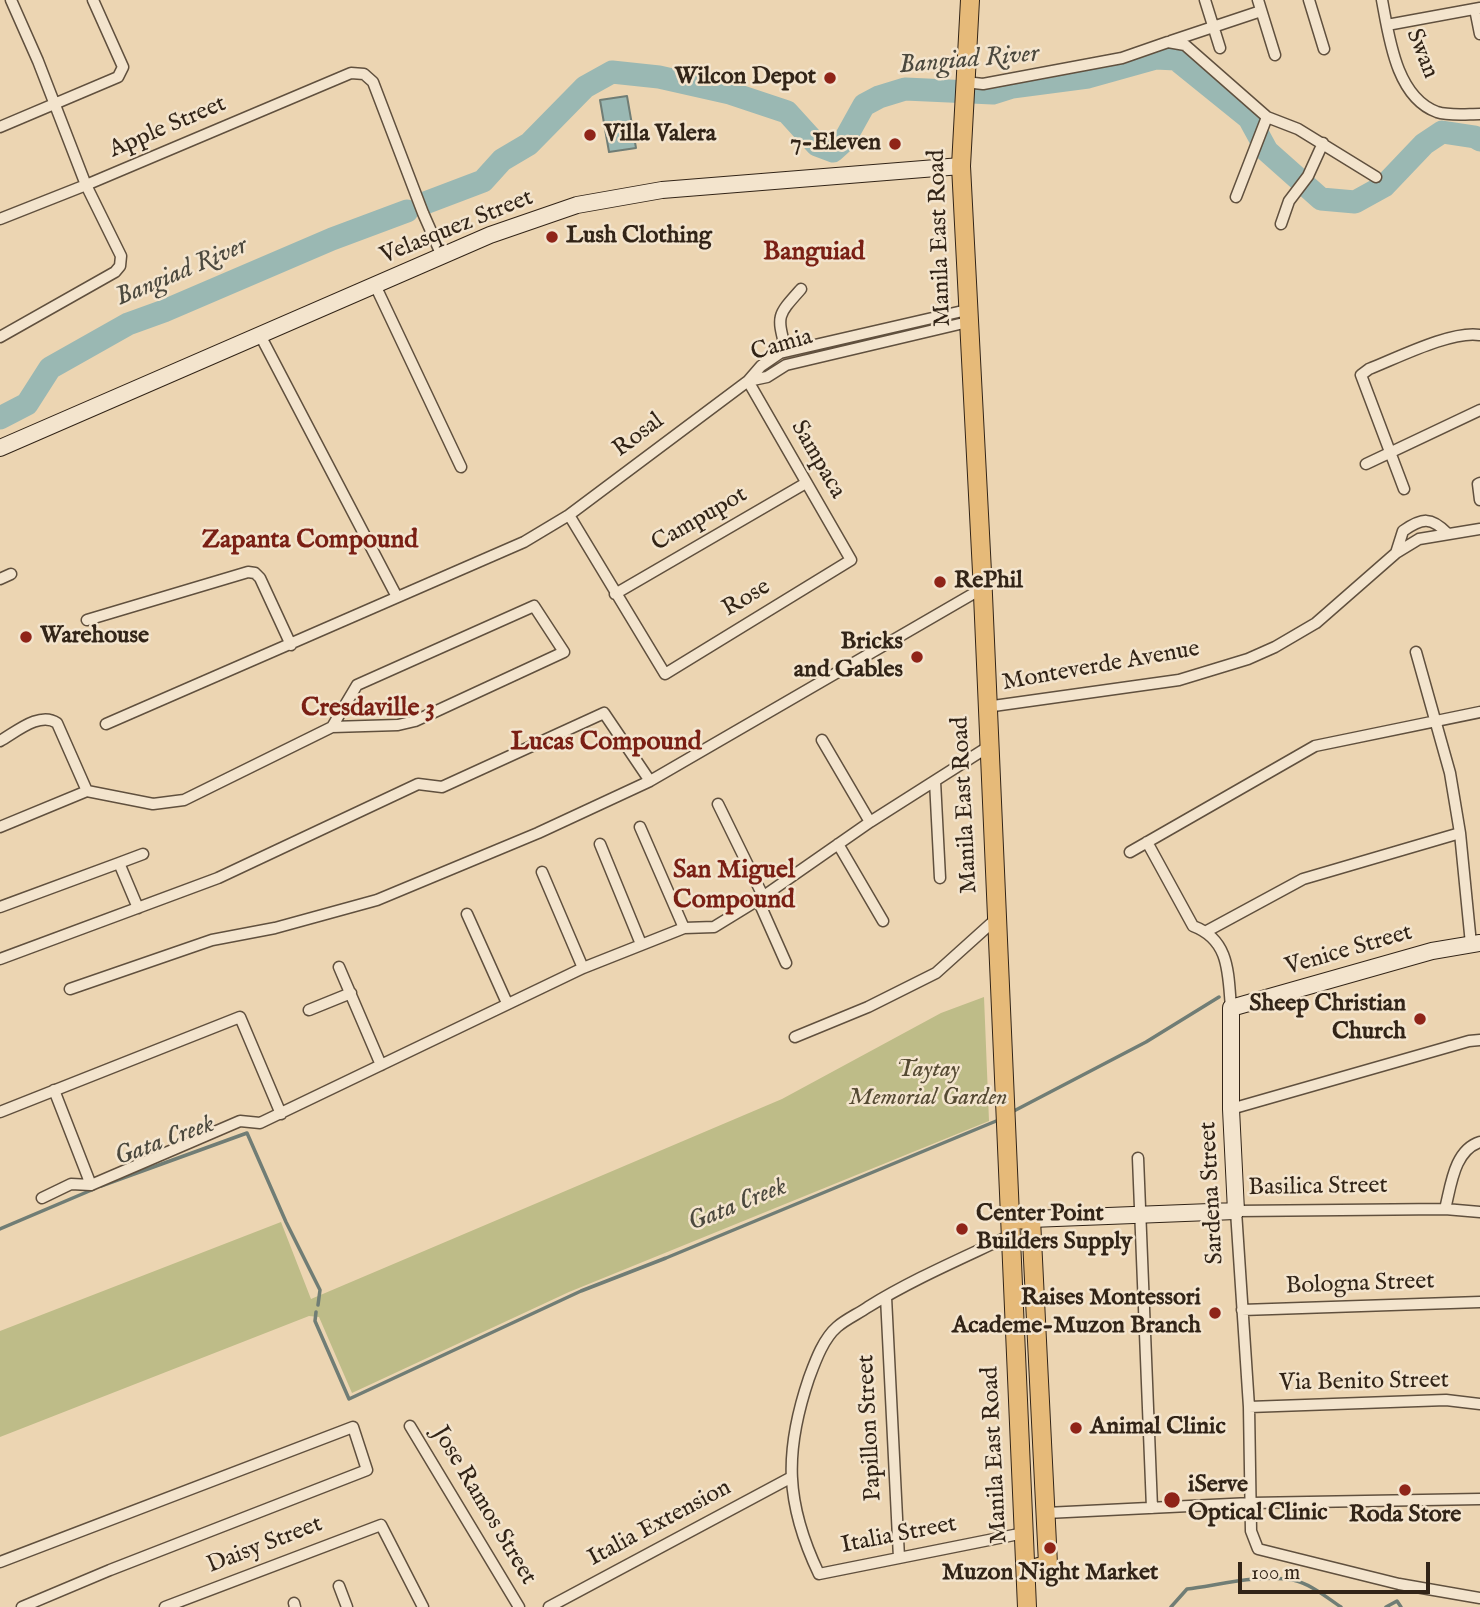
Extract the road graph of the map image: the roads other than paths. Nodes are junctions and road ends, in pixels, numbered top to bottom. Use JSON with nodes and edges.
{"nodes":[{"id":1,"x":10,"y":0,"type":"edge"},
{"id":2,"x":93,"y":0,"type":"edge"},
{"id":3,"x":970,"y":0,"type":"edge"},
{"id":4,"x":1205,"y":0,"type":"edge"},
{"id":5,"x":1309,"y":0,"type":"edge"},
{"id":6,"x":1382,"y":0,"type":"edge"},
{"id":7,"x":1259,"y":6,"type":"edge"},
{"id":8,"x":1477,"y":8,"type":"edge"},
{"id":9,"x":1387,"y":25,"type":"junction"},
{"id":10,"x":1213,"y":27,"type":"junction"},
{"id":11,"x":1478,"y":38,"type":"edge"},
{"id":12,"x":1168,"y":42,"type":"junction"},
{"id":13,"x":1220,"y":48,"type":"dead end"},
{"id":14,"x":1324,"y":49,"type":"dead end"},
{"id":15,"x":1275,"y":54,"type":"dead end"},
{"id":16,"x":965,"y":88,"type":"junction"},
{"id":17,"x":55,"y":104,"type":"junction"},
{"id":18,"x":1480,"y":114,"type":"edge"},
{"id":19,"x":1267,"y":117,"type":"junction"},
{"id":20,"x":0,"y":127,"type":"edge"},
{"id":21,"x":1323,"y":144,"type":"junction"},
{"id":22,"x":961,"y":166,"type":"junction"},
{"id":23,"x":1376,"y":177,"type":"dead end"},
{"id":24,"x":86,"y":186,"type":"junction"},
{"id":25,"x":1236,"y":197,"type":"dead end"},
{"id":26,"x":0,"y":219,"type":"edge"},
{"id":27,"x":1281,"y":224,"type":"dead end"},
{"id":28,"x":442,"y":256,"type":"junction"},
{"id":29,"x":375,"y":285,"type":"junction"},
{"id":30,"x":801,"y":289,"type":"dead end"},
{"id":31,"x":967,"y":316,"type":"junction"},
{"id":32,"x":260,"y":335,"type":"junction"},
{"id":33,"x":1480,"y":335,"type":"edge"},
{"id":34,"x":0,"y":337,"type":"edge"},
{"id":35,"x":786,"y":351,"type":"junction"},
{"id":36,"x":748,"y":381,"type":"junction"},
{"id":37,"x":1480,"y":410,"type":"edge"},
{"id":38,"x":0,"y":448,"type":"edge"},
{"id":39,"x":1390,"y":454,"type":"junction"},
{"id":40,"x":1366,"y":464,"type":"dead end"},
{"id":41,"x":461,"y":467,"type":"dead end"},
{"id":42,"x":806,"y":483,"type":"junction"},
{"id":43,"x":1480,"y":483,"type":"edge"},
{"id":44,"x":1404,"y":489,"type":"dead end"},
{"id":45,"x":1480,"y":500,"type":"edge"},
{"id":46,"x":569,"y":515,"type":"junction"},
{"id":47,"x":1480,"y":529,"type":"edge"},
{"id":48,"x":1447,"y":534,"type":"junction"},
{"id":49,"x":1396,"y":553,"type":"junction"},
{"id":50,"x":851,"y":560,"type":"joint"},
{"id":51,"x":983,"y":588,"type":"junction"},
{"id":52,"x":615,"y":594,"type":"junction"},
{"id":53,"x":397,"y":597,"type":"junction"},
{"id":54,"x":88,"y":621,"type":"dead end"},
{"id":55,"x":291,"y":645,"type":"junction"},
{"id":56,"x":1416,"y":652,"type":"dead end"},
{"id":57,"x":986,"y":708,"type":"junction"},
{"id":58,"x":1480,"y":712,"type":"edge"},
{"id":59,"x":1434,"y":722,"type":"junction"},
{"id":60,"x":106,"y":724,"type":"dead end"},
{"id":61,"x":332,"y":727,"type":"junction"},
{"id":62,"x":822,"y":740,"type":"dead end"},
{"id":63,"x":0,"y":741,"type":"edge"},
{"id":64,"x":988,"y":747,"type":"junction"},
{"id":65,"x":650,"y":781,"type":"junction"},
{"id":66,"x":935,"y":781,"type":"junction"},
{"id":67,"x":87,"y":791,"type":"junction"},
{"id":68,"x":718,"y":804,"type":"dead end"},
{"id":69,"x":870,"y":822,"type":"junction"},
{"id":70,"x":0,"y":827,"type":"edge"},
{"id":71,"x":640,"y":827,"type":"dead end"},
{"id":72,"x":1460,"y":833,"type":"junction"},
{"id":73,"x":1147,"y":842,"type":"junction"},
{"id":74,"x":600,"y":844,"type":"dead end"},
{"id":75,"x":838,"y":844,"type":"junction"},
{"id":76,"x":1130,"y":852,"type":"dead end"},
{"id":77,"x":143,"y":853,"type":"dead end"},
{"id":78,"x":119,"y":863,"type":"junction"},
{"id":79,"x":542,"y":872,"type":"dead end"},
{"id":80,"x":940,"y":878,"type":"dead end"},
{"id":81,"x":760,"y":898,"type":"junction"},
{"id":82,"x":0,"y":907,"type":"edge"},
{"id":83,"x":138,"y":908,"type":"junction"},
{"id":84,"x":467,"y":914,"type":"dead end"},
{"id":85,"x":996,"y":919,"type":"junction"},
{"id":86,"x":883,"y":921,"type":"dead end"},
{"id":87,"x":684,"y":928,"type":"junction"},
{"id":88,"x":1207,"y":931,"type":"junction"},
{"id":89,"x":641,"y":944,"type":"junction"},
{"id":90,"x":1476,"y":944,"type":"edge"},
{"id":91,"x":0,"y":959,"type":"edge"},
{"id":92,"x":786,"y":962,"type":"dead end"},
{"id":93,"x":339,"y":967,"type":"dead end"},
{"id":94,"x":583,"y":968,"type":"junction"},
{"id":95,"x":70,"y":989,"type":"dead end"},
{"id":96,"x":351,"y":993,"type":"junction"},
{"id":97,"x":507,"y":1003,"type":"junction"},
{"id":98,"x":1231,"y":1008,"type":"junction"},
{"id":99,"x":309,"y":1010,"type":"dead end"},
{"id":100,"x":795,"y":1037,"type":"dead end"},
{"id":101,"x":1480,"y":1040,"type":"edge"},
{"id":102,"x":381,"y":1065,"type":"junction"},
{"id":103,"x":54,"y":1090,"type":"junction"},
{"id":104,"x":1231,"y":1109,"type":"junction"},
{"id":105,"x":0,"y":1112,"type":"edge"},
{"id":106,"x":281,"y":1114,"type":"junction"},
{"id":107,"x":1480,"y":1142,"type":"edge"},
{"id":108,"x":1138,"y":1158,"type":"dead end"},
{"id":109,"x":91,"y":1185,"type":"junction"},
{"id":110,"x":42,"y":1198,"type":"dead end"},
{"id":111,"x":1446,"y":1209,"type":"junction"},
{"id":112,"x":1236,"y":1211,"type":"junction"},
{"id":113,"x":1480,"y":1212,"type":"edge"},
{"id":114,"x":1142,"y":1215,"type":"junction"},
{"id":115,"x":1031,"y":1219,"type":"junction"},
{"id":116,"x":1010,"y":1228,"type":"junction"},
{"id":117,"x":886,"y":1297,"type":"junction"},
{"id":118,"x":1480,"y":1302,"type":"edge"},
{"id":119,"x":1242,"y":1310,"type":"junction"},
{"id":120,"x":1016,"y":1364,"type":"junction"},
{"id":121,"x":1039,"y":1364,"type":"junction"},
{"id":122,"x":1480,"y":1404,"type":"edge"},
{"id":123,"x":1249,"y":1407,"type":"junction"},
{"id":124,"x":410,"y":1426,"type":"dead end"},
{"id":125,"x":790,"y":1478,"type":"junction"},
{"id":126,"x":1480,"y":1499,"type":"edge"},
{"id":127,"x":1251,"y":1503,"type":"junction"},
{"id":128,"x":1152,"y":1508,"type":"junction"},
{"id":129,"x":1023,"y":1513,"type":"junction"},
{"id":130,"x":1046,"y":1513,"type":"junction"},
{"id":131,"x":1024,"y":1533,"type":"junction"},
{"id":132,"x":899,"y":1558,"type":"junction"},
{"id":133,"x":0,"y":1562,"type":"edge"},
{"id":134,"x":1026,"y":1571,"type":"junction"},
{"id":135,"x":339,"y":1586,"type":"dead end"},
{"id":136,"x":1480,"y":1598,"type":"edge"},
{"id":137,"x":22,"y":1607,"type":"edge"},
{"id":138,"x":165,"y":1607,"type":"edge"},
{"id":139,"x":347,"y":1607,"type":"edge"},
{"id":140,"x":423,"y":1607,"type":"edge"},
{"id":141,"x":519,"y":1607,"type":"edge"},
{"id":142,"x":549,"y":1607,"type":"edge"},
{"id":143,"x":1027,"y":1607,"type":"edge"}],
"edges":[{"from":1,"to":17,"type":"street"},
{"from":2,"to":17,"type":"street"},
{"from":3,"to":16,"type":"main road","name":"Manila East Road"},
{"from":4,"to":10,"type":"street"},
{"from":5,"to":14,"type":"street"},
{"from":6,"to":9,"type":"street","name":"Swan"},
{"from":7,"to":10,"type":"street"},
{"from":7,"to":15,"type":"street"},
{"from":8,"to":9,"type":"street"},
{"from":8,"to":11,"type":"street"},
{"from":9,"to":18,"type":"street","name":"Swan"},
{"from":10,"to":12,"type":"street"},
{"from":10,"to":13,"type":"street"},
{"from":12,"to":16,"type":"street"},
{"from":12,"to":19,"type":"street"},
{"from":16,"to":22,"type":"main road","name":"Manila East Road"},
{"from":17,"to":20,"type":"street"},
{"from":17,"to":24,"type":"street"},
{"from":19,"to":21,"type":"street"},
{"from":19,"to":25,"type":"street"},
{"from":21,"to":23,"type":"street"},
{"from":21,"to":27,"type":"street"},
{"from":22,"to":28,"type":"main road","name":"Velasquez Street"},
{"from":22,"to":31,"type":"main road","name":"Manila East Road"},
{"from":24,"to":26,"type":"street","name":"Apple Street"},
{"from":24,"to":28,"type":"street","name":"Apple Street"},
{"from":24,"to":34,"type":"street"},
{"from":28,"to":29,"type":"main road","name":"Velasquez Street"},
{"from":29,"to":32,"type":"main road","name":"Velasquez Street"},
{"from":29,"to":41,"type":"street"},
{"from":30,"to":35,"type":"street"},
{"from":31,"to":35,"type":"street","name":"Camia"},
{"from":31,"to":36,"type":"street","name":"Camia"},
{"from":31,"to":51,"type":"main road","name":"Manila East Road"},
{"from":32,"to":38,"type":"main road","name":"Velasquez Street"},
{"from":32,"to":53,"type":"street"},
{"from":33,"to":39,"type":"street"},
{"from":35,"to":36,"type":"street","name":"Camia"},
{"from":36,"to":42,"type":"street","name":"Sampaca"},
{"from":36,"to":46,"type":"street","name":"Rosal"},
{"from":37,"to":39,"type":"street"},
{"from":39,"to":40,"type":"street"},
{"from":39,"to":44,"type":"street"},
{"from":42,"to":50,"type":"street","name":"Sampaca"},
{"from":42,"to":52,"type":"street","name":"Campupot"},
{"from":43,"to":45,"type":"street"},
{"from":46,"to":52,"type":"street"},
{"from":46,"to":53,"type":"street","name":"Rosal"},
{"from":47,"to":48,"type":"street","name":"Monteverde Avenue"},
{"from":48,"to":49,"type":"street","name":"Monteverde Avenue"},
{"from":48,"to":49,"type":"street","name":"Monteverde Avenue"},
{"from":49,"to":57,"type":"street","name":"Monteverde Avenue"},
{"from":50,"to":52,"type":"street","name":"Rose"},
{"from":51,"to":57,"type":"main road","name":"Manila East Road"},
{"from":51,"to":65,"type":"street"},
{"from":53,"to":55,"type":"street","name":"Rosal"},
{"from":54,"to":55,"type":"street"},
{"from":55,"to":60,"type":"street","name":"Rosal"},
{"from":56,"to":59,"type":"street"},
{"from":57,"to":64,"type":"main road","name":"Manila East Road"},
{"from":58,"to":59,"type":"street"},
{"from":59,"to":72,"type":"street"},
{"from":59,"to":73,"type":"street"},
{"from":61,"to":61,"type":"street"},
{"from":61,"to":67,"type":"street"},
{"from":62,"to":69,"type":"street"},
{"from":63,"to":67,"type":"street"},
{"from":64,"to":66,"type":"street"},
{"from":64,"to":85,"type":"main road","name":"Manila East Road"},
{"from":65,"to":83,"type":"street"},
{"from":65,"to":95,"type":"street"},
{"from":66,"to":69,"type":"street"},
{"from":66,"to":80,"type":"street"},
{"from":67,"to":70,"type":"street"},
{"from":68,"to":81,"type":"street"},
{"from":69,"to":75,"type":"street"},
{"from":71,"to":87,"type":"street"},
{"from":72,"to":88,"type":"street"},
{"from":72,"to":90,"type":"street"},
{"from":73,"to":76,"type":"street"},
{"from":73,"to":88,"type":"street"},
{"from":74,"to":89,"type":"street"},
{"from":75,"to":81,"type":"street"},
{"from":75,"to":86,"type":"street"},
{"from":77,"to":78,"type":"street"},
{"from":78,"to":82,"type":"street"},
{"from":78,"to":83,"type":"street"},
{"from":79,"to":94,"type":"street"},
{"from":81,"to":87,"type":"street"},
{"from":81,"to":92,"type":"street"},
{"from":83,"to":91,"type":"street"},
{"from":84,"to":97,"type":"street"},
{"from":85,"to":100,"type":"street"},
{"from":85,"to":116,"type":"main road","name":"Manila East Road"},
{"from":87,"to":89,"type":"street"},
{"from":88,"to":98,"type":"street"},
{"from":89,"to":94,"type":"street"},
{"from":90,"to":98,"type":"main road","name":"Venice Street"},
{"from":93,"to":96,"type":"street"},
{"from":94,"to":97,"type":"street"},
{"from":96,"to":99,"type":"street"},
{"from":96,"to":102,"type":"street"},
{"from":97,"to":102,"type":"street"},
{"from":98,"to":104,"type":"main road","name":"Sardena Street"},
{"from":101,"to":104,"type":"street"},
{"from":102,"to":106,"type":"street"},
{"from":103,"to":105,"type":"street"},
{"from":103,"to":106,"type":"street"},
{"from":103,"to":109,"type":"street"},
{"from":104,"to":112,"type":"main road","name":"Sardena Street"},
{"from":106,"to":109,"type":"street"},
{"from":107,"to":111,"type":"street"},
{"from":108,"to":114,"type":"street"},
{"from":109,"to":110,"type":"street"},
{"from":111,"to":112,"type":"street","name":"Basilica Street"},
{"from":111,"to":113,"type":"street","name":"Basilica Street"},
{"from":112,"to":114,"type":"main road","name":"Basilica Street"},
{"from":112,"to":119,"type":"street","name":"Sardena Street"},
{"from":114,"to":115,"type":"main road","name":"Basilica Street"},
{"from":114,"to":128,"type":"street"},
{"from":115,"to":116,"type":"main road"},
{"from":115,"to":121,"type":"main road"},
{"from":116,"to":117,"type":"street","name":"Italia Street"},
{"from":116,"to":120,"type":"main road","name":"Manila East Road"},
{"from":117,"to":125,"type":"street","name":"Italia Street"},
{"from":117,"to":132,"type":"street","name":"Papillon Street"},
{"from":118,"to":119,"type":"street","name":"Bologna Street"},
{"from":119,"to":123,"type":"street","name":"Sardena Street"},
{"from":120,"to":121,"type":"main road"},
{"from":120,"to":129,"type":"main road","name":"Manila East Road"},
{"from":121,"to":130,"type":"main road"},
{"from":122,"to":123,"type":"street","name":"Via Benito Street"},
{"from":123,"to":127,"type":"street","name":"Sardena Street"},
{"from":124,"to":141,"type":"street","name":"Jose Ramos Street"},
{"from":125,"to":132,"type":"street","name":"Italia Street"},
{"from":125,"to":142,"type":"street","name":"Italia Extension"},
{"from":126,"to":127,"type":"street"},
{"from":127,"to":128,"type":"street"},
{"from":127,"to":136,"type":"street","name":"Sardena Street"},
{"from":128,"to":130,"type":"street"},
{"from":129,"to":130,"type":"main road"},
{"from":129,"to":131,"type":"main road","name":"Manila East Road"},
{"from":130,"to":134,"type":"main road"},
{"from":131,"to":132,"type":"street","name":"Italia Street"},
{"from":131,"to":134,"type":"main road","name":"Manila East Road"},
{"from":133,"to":137,"type":"street"},
{"from":134,"to":143,"type":"main road","name":"Manila East Road"},
{"from":135,"to":139,"type":"street"},
{"from":138,"to":140,"type":"street","name":"Daisy Street"}]}
